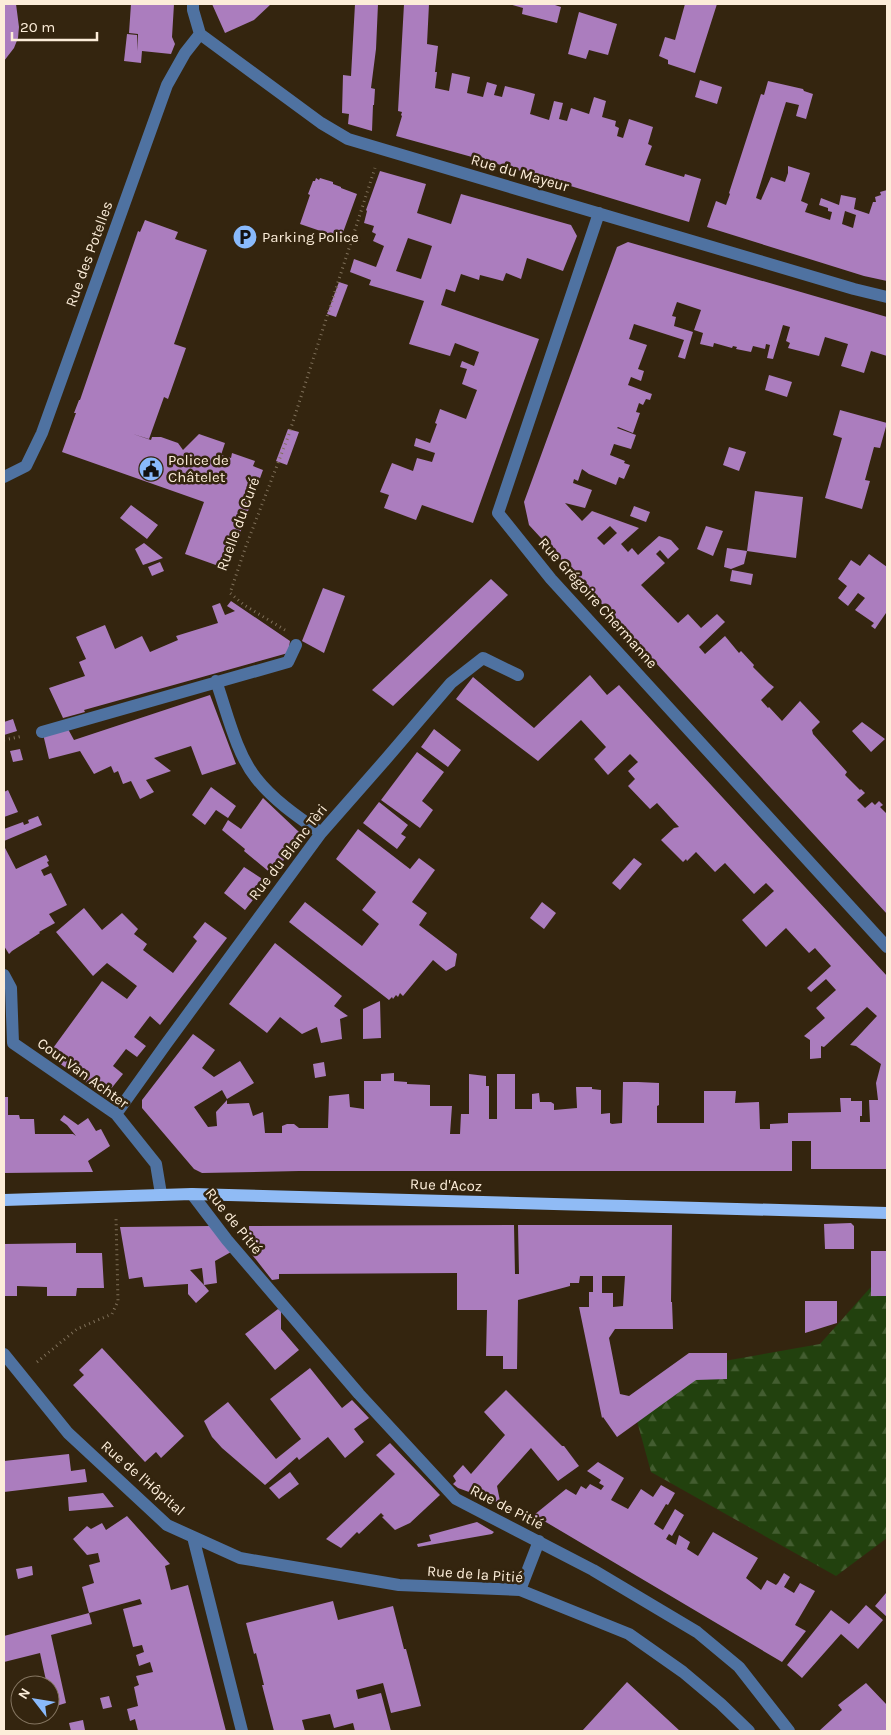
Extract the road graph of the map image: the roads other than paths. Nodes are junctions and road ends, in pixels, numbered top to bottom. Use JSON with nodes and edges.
{"nodes":[{"id":1,"x":193,"y":4,"type":"edge"},
{"id":2,"x":200,"y":34,"type":"junction"},
{"id":3,"x":600,"y":213,"type":"junction"},
{"id":4,"x":887,"y":297,"type":"edge"},
{"id":5,"x":4,"y":477,"type":"edge"},
{"id":6,"x":296,"y":645,"type":"road end"},
{"id":7,"x":518,"y":675,"type":"dead end"},
{"id":8,"x":216,"y":681,"type":"junction"},
{"id":9,"x":42,"y":732,"type":"dead end"},
{"id":10,"x":321,"y":832,"type":"junction"},
{"id":11,"x":887,"y":947,"type":"edge"},
{"id":12,"x":4,"y":975,"type":"edge"},
{"id":13,"x":8,"y":1041,"type":"edge"},
{"id":14,"x":116,"y":1114,"type":"junction"},
{"id":15,"x":161,"y":1194,"type":"junction"},
{"id":16,"x":192,"y":1194,"type":"junction"},
{"id":17,"x":4,"y":1200,"type":"edge"},
{"id":18,"x":887,"y":1213,"type":"edge"},
{"id":19,"x":4,"y":1354,"type":"edge"},
{"id":20,"x":193,"y":1537,"type":"junction"},
{"id":21,"x":539,"y":1541,"type":"junction"},
{"id":22,"x":520,"y":1590,"type":"junction"},
{"id":23,"x":242,"y":1731,"type":"edge"},
{"id":24,"x":749,"y":1731,"type":"edge"},
{"id":25,"x":789,"y":1731,"type":"edge"}],
"edges":[{"from":1,"to":2,"type":"street"},
{"from":2,"to":3,"type":"street","name":"Rue du Mayeur"},
{"from":2,"to":5,"type":"street","name":"Rue des Potelles"},
{"from":3,"to":4,"type":"street","name":"Rue du Mayeur"},
{"from":3,"to":11,"type":"street","name":"Rue Grégoire Chermanne"},
{"from":6,"to":8,"type":"street"},
{"from":7,"to":10,"type":"street","name":"Rue du Blanc Tèri"},
{"from":8,"to":9,"type":"street"},
{"from":8,"to":10,"type":"street"},
{"from":10,"to":14,"type":"street","name":"Rue du Blanc Tèri"},
{"from":12,"to":13,"type":"street","name":"Cour Van Achter"},
{"from":13,"to":14,"type":"street","name":"Cour Van Achter"},
{"from":14,"to":15,"type":"street","name":"Cour Van Achter"},
{"from":15,"to":16,"type":"main road","name":"Rue d'Acoz"},
{"from":15,"to":17,"type":"main road","name":"Rue d'Acoz"},
{"from":16,"to":18,"type":"main road","name":"Rue d'Acoz"},
{"from":16,"to":21,"type":"street","name":"Rue de Pitié"},
{"from":19,"to":20,"type":"street","name":"Rue de l'Hôpital"},
{"from":20,"to":22,"type":"street","name":"Rue de la Pitié"},
{"from":20,"to":23,"type":"street"},
{"from":21,"to":22,"type":"street"},
{"from":21,"to":25,"type":"street","name":"Rue de Pitié"},
{"from":22,"to":24,"type":"street","name":"Rue de la Pitié"}]}
